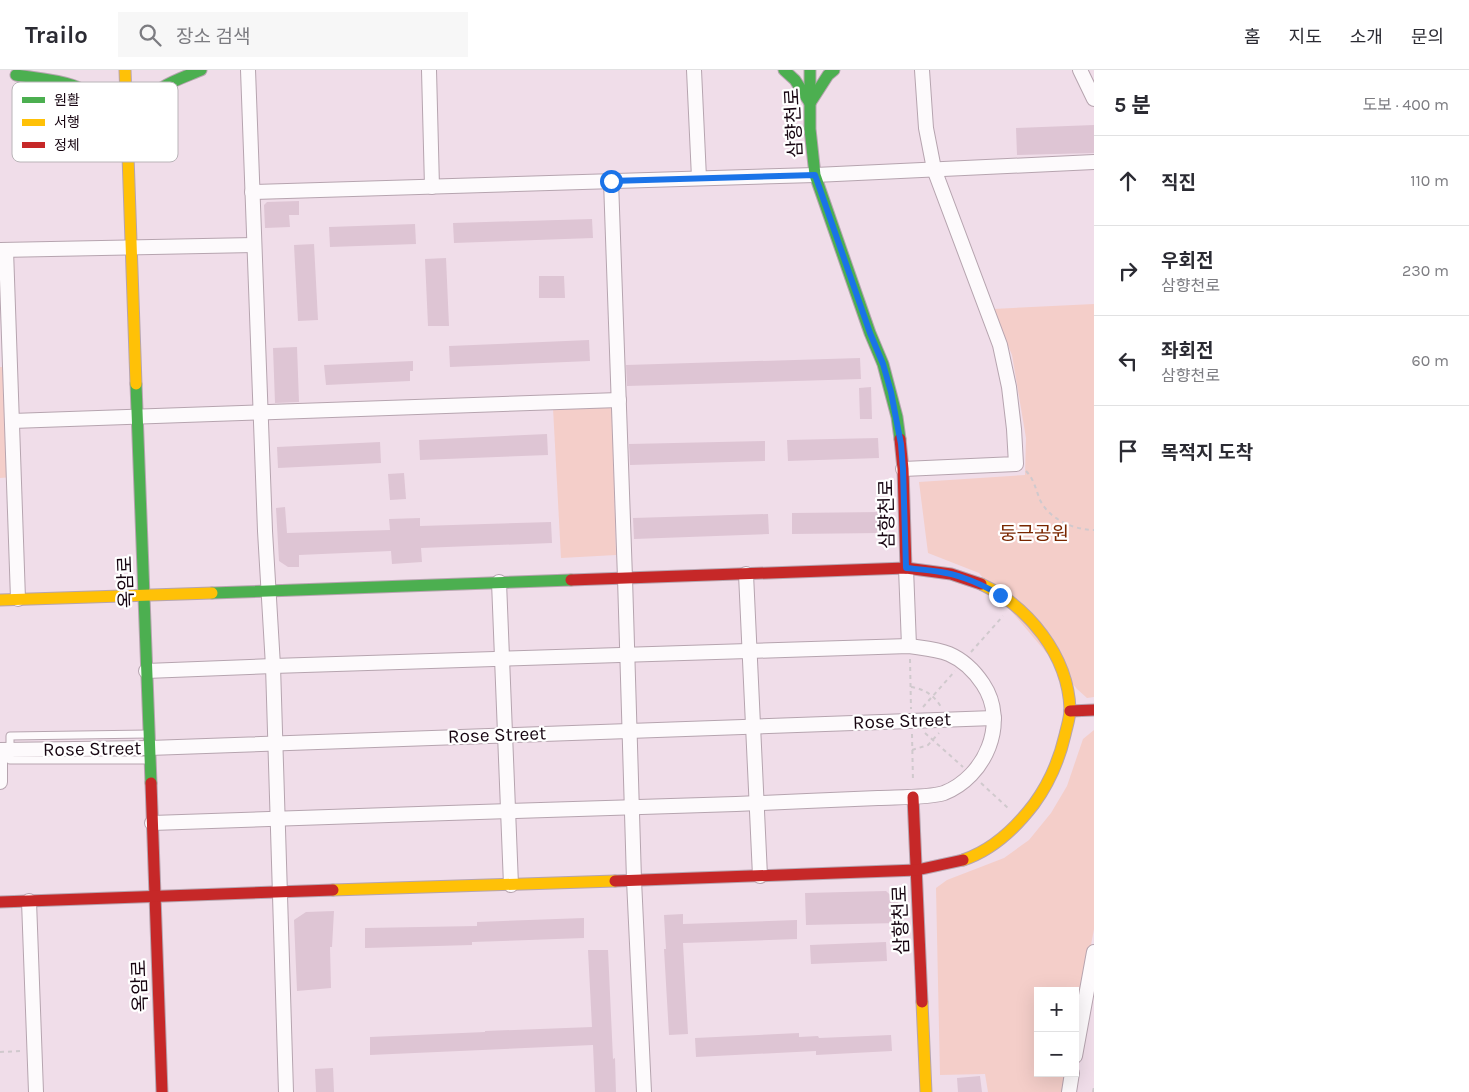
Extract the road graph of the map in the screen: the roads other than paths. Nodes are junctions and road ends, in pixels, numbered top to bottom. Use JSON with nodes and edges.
{"nodes":[{"id":1,"x":38,"y":70,"type":"edge"},
{"id":2,"x":201,"y":70,"type":"edge"},
{"id":3,"x":248,"y":70,"type":"edge"},
{"id":4,"x":428,"y":70,"type":"edge"},
{"id":5,"x":694,"y":70,"type":"edge"},
{"id":6,"x":784,"y":70,"type":"edge"},
{"id":7,"x":810,"y":70,"type":"edge"},
{"id":8,"x":834,"y":70,"type":"edge"},
{"id":9,"x":922,"y":70,"type":"edge"},
{"id":10,"x":1080,"y":70,"type":"edge"},
{"id":11,"x":16,"y":75,"type":"junction"},
{"id":12,"x":3,"y":76,"type":"dead end"},
{"id":13,"x":57,"y":82,"type":"edge"},
{"id":14,"x":173,"y":82,"type":"edge"},
{"id":15,"x":1094,"y":99,"type":"edge"},
{"id":16,"x":810,"y":103,"type":"junction"},
{"id":17,"x":125,"y":162,"type":"edge"},
{"id":18,"x":128,"y":162,"type":"edge"},
{"id":19,"x":130,"y":162,"type":"edge"},
{"id":20,"x":1094,"y":162,"type":"edge"},
{"id":21,"x":934,"y":169,"type":"junction"},
{"id":22,"x":128,"y":171,"type":"junction"},
{"id":23,"x":815,"y":175,"type":"junction"},
{"id":24,"x":699,"y":178,"type":"junction"},
{"id":25,"x":611,"y":181,"type":"junction"},
{"id":26,"x":432,"y":187,"type":"junction"},
{"id":27,"x":252,"y":192,"type":"junction"},
{"id":28,"x":254,"y":245,"type":"junction"},
{"id":29,"x":131,"y":247,"type":"junction"},
{"id":30,"x":3,"y":250,"type":"edge"},
{"id":31,"x":619,"y":400,"type":"junction"},
{"id":32,"x":260,"y":412,"type":"junction"},
{"id":33,"x":137,"y":417,"type":"junction"},
{"id":34,"x":12,"y":421,"type":"junction"},
{"id":35,"x":903,"y":469,"type":"junction"},
{"id":36,"x":906,"y":568,"type":"junction"},
{"id":37,"x":746,"y":574,"type":"junction"},
{"id":38,"x":625,"y":578,"type":"junction"},
{"id":39,"x":499,"y":582,"type":"junction"},
{"id":40,"x":268,"y":590,"type":"junction"},
{"id":41,"x":144,"y":595,"type":"junction"},
{"id":42,"x":18,"y":599,"type":"junction"},
{"id":43,"x":0,"y":600,"type":"edge"},
{"id":44,"x":909,"y":646,"type":"junction"},
{"id":45,"x":749,"y":651,"type":"junction"},
{"id":46,"x":627,"y":655,"type":"junction"},
{"id":47,"x":502,"y":660,"type":"junction"},
{"id":48,"x":273,"y":666,"type":"junction"},
{"id":49,"x":146,"y":671,"type":"junction"},
{"id":50,"x":1094,"y":710,"type":"edge"},
{"id":51,"x":1070,"y":711,"type":"junction"},
{"id":52,"x":994,"y":718,"type":"junction"},
{"id":53,"x":752,"y":726,"type":"junction"},
{"id":54,"x":629,"y":730,"type":"junction"},
{"id":55,"x":505,"y":735,"type":"junction"},
{"id":56,"x":275,"y":742,"type":"junction"},
{"id":57,"x":149,"y":747,"type":"junction"},
{"id":58,"x":3,"y":750,"type":"edge"},
{"id":59,"x":0,"y":782,"type":"edge"},
{"id":60,"x":913,"y":797,"type":"junction"},
{"id":61,"x":755,"y":803,"type":"junction"},
{"id":62,"x":631,"y":807,"type":"junction"},
{"id":63,"x":508,"y":811,"type":"junction"},
{"id":64,"x":277,"y":818,"type":"junction"},
{"id":65,"x":152,"y":823,"type":"junction"},
{"id":66,"x":916,"y":870,"type":"junction"},
{"id":67,"x":760,"y":876,"type":"junction"},
{"id":68,"x":634,"y":880,"type":"junction"},
{"id":69,"x":511,"y":884,"type":"junction"},
{"id":70,"x":280,"y":892,"type":"junction"},
{"id":71,"x":154,"y":897,"type":"junction"},
{"id":72,"x":29,"y":901,"type":"junction"},
{"id":73,"x":0,"y":902,"type":"edge"},
{"id":74,"x":1094,"y":952,"type":"edge"},
{"id":75,"x":1079,"y":1034,"type":"edge"},
{"id":76,"x":1071,"y":1077,"type":"edge"},
{"id":77,"x":36,"y":1092,"type":"edge"},
{"id":78,"x":162,"y":1092,"type":"edge"},
{"id":79,"x":286,"y":1092,"type":"edge"},
{"id":80,"x":644,"y":1092,"type":"edge"},
{"id":81,"x":926,"y":1092,"type":"edge"},
{"id":82,"x":1069,"y":1092,"type":"edge"}],
"edges":[{"from":1,"to":11,"type":"street"},
{"from":2,"to":14,"type":"street"},
{"from":3,"to":27,"type":"street"},
{"from":4,"to":26,"type":"street"},
{"from":5,"to":24,"type":"street"},
{"from":6,"to":16,"type":"street"},
{"from":7,"to":16,"type":"street","name":"삼향천로"},
{"from":8,"to":16,"type":"street"},
{"from":9,"to":21,"type":"street"},
{"from":10,"to":15,"type":"street"},
{"from":11,"to":12,"type":"street"},
{"from":11,"to":13,"type":"street"},
{"from":16,"to":23,"type":"street","name":"삼향천로"},
{"from":17,"to":22,"type":"street"},
{"from":18,"to":22,"type":"street","name":"옥암로"},
{"from":19,"to":22,"type":"street"},
{"from":20,"to":21,"type":"street"},
{"from":21,"to":23,"type":"street"},
{"from":21,"to":35,"type":"street"},
{"from":22,"to":29,"type":"street","name":"옥암로"},
{"from":23,"to":24,"type":"street"},
{"from":23,"to":35,"type":"street","name":"삼향천로"},
{"from":24,"to":25,"type":"street"},
{"from":25,"to":26,"type":"street"},
{"from":25,"to":31,"type":"street"},
{"from":26,"to":27,"type":"street"},
{"from":27,"to":28,"type":"street"},
{"from":28,"to":29,"type":"street"},
{"from":28,"to":32,"type":"street"},
{"from":29,"to":30,"type":"street"},
{"from":29,"to":33,"type":"street","name":"옥암로"},
{"from":30,"to":34,"type":"street"},
{"from":31,"to":32,"type":"street"},
{"from":31,"to":38,"type":"street"},
{"from":32,"to":33,"type":"street"},
{"from":32,"to":40,"type":"street"},
{"from":33,"to":34,"type":"street"},
{"from":33,"to":41,"type":"street","name":"옥암로"},
{"from":34,"to":42,"type":"street"},
{"from":35,"to":36,"type":"street","name":"삼향천로"},
{"from":36,"to":37,"type":"street"},
{"from":36,"to":44,"type":"street"},
{"from":36,"to":51,"type":"street","name":"삼향천로"},
{"from":37,"to":38,"type":"street"},
{"from":37,"to":45,"type":"street"},
{"from":38,"to":39,"type":"street"},
{"from":38,"to":46,"type":"street"},
{"from":39,"to":40,"type":"street"},
{"from":39,"to":47,"type":"street"},
{"from":40,"to":41,"type":"street"},
{"from":40,"to":48,"type":"street"},
{"from":41,"to":42,"type":"street"},
{"from":41,"to":49,"type":"street","name":"옥암로"},
{"from":42,"to":43,"type":"street"},
{"from":44,"to":45,"type":"street"},
{"from":44,"to":52,"type":"street"},
{"from":45,"to":46,"type":"street"},
{"from":45,"to":53,"type":"street"},
{"from":46,"to":47,"type":"street"},
{"from":46,"to":54,"type":"street"},
{"from":47,"to":48,"type":"street"},
{"from":47,"to":55,"type":"street"},
{"from":48,"to":49,"type":"street"},
{"from":48,"to":56,"type":"street"},
{"from":49,"to":57,"type":"street","name":"옥암로"},
{"from":50,"to":51,"type":"street"},
{"from":51,"to":66,"type":"street","name":"삼향천로"},
{"from":52,"to":53,"type":"street","name":"Rose Street"},
{"from":52,"to":60,"type":"street"},
{"from":53,"to":54,"type":"street","name":"Rose Street"},
{"from":53,"to":61,"type":"street"},
{"from":54,"to":55,"type":"street","name":"Rose Street"},
{"from":54,"to":62,"type":"street"},
{"from":55,"to":56,"type":"street","name":"Rose Street"},
{"from":55,"to":63,"type":"street"},
{"from":56,"to":57,"type":"street","name":"Rose Street"},
{"from":56,"to":64,"type":"street"},
{"from":57,"to":58,"type":"street","name":"Rose Street"},
{"from":57,"to":65,"type":"street","name":"옥암로"},
{"from":58,"to":59,"type":"street"},
{"from":60,"to":61,"type":"street"},
{"from":60,"to":66,"type":"street"},
{"from":61,"to":62,"type":"street"},
{"from":61,"to":67,"type":"street"},
{"from":62,"to":63,"type":"street"},
{"from":62,"to":68,"type":"street"},
{"from":63,"to":64,"type":"street"},
{"from":63,"to":69,"type":"street"},
{"from":64,"to":65,"type":"street"},
{"from":64,"to":70,"type":"street"},
{"from":65,"to":71,"type":"street","name":"옥암로"},
{"from":66,"to":67,"type":"street"},
{"from":66,"to":81,"type":"street","name":"삼향천로"},
{"from":67,"to":68,"type":"street"},
{"from":68,"to":69,"type":"street"},
{"from":68,"to":80,"type":"street"},
{"from":69,"to":70,"type":"street"},
{"from":70,"to":71,"type":"street"},
{"from":70,"to":79,"type":"street"},
{"from":71,"to":72,"type":"street"},
{"from":71,"to":78,"type":"street","name":"옥암로"},
{"from":72,"to":73,"type":"street"},
{"from":72,"to":77,"type":"street"},
{"from":74,"to":75,"type":"street"},
{"from":76,"to":82,"type":"street"}]}
